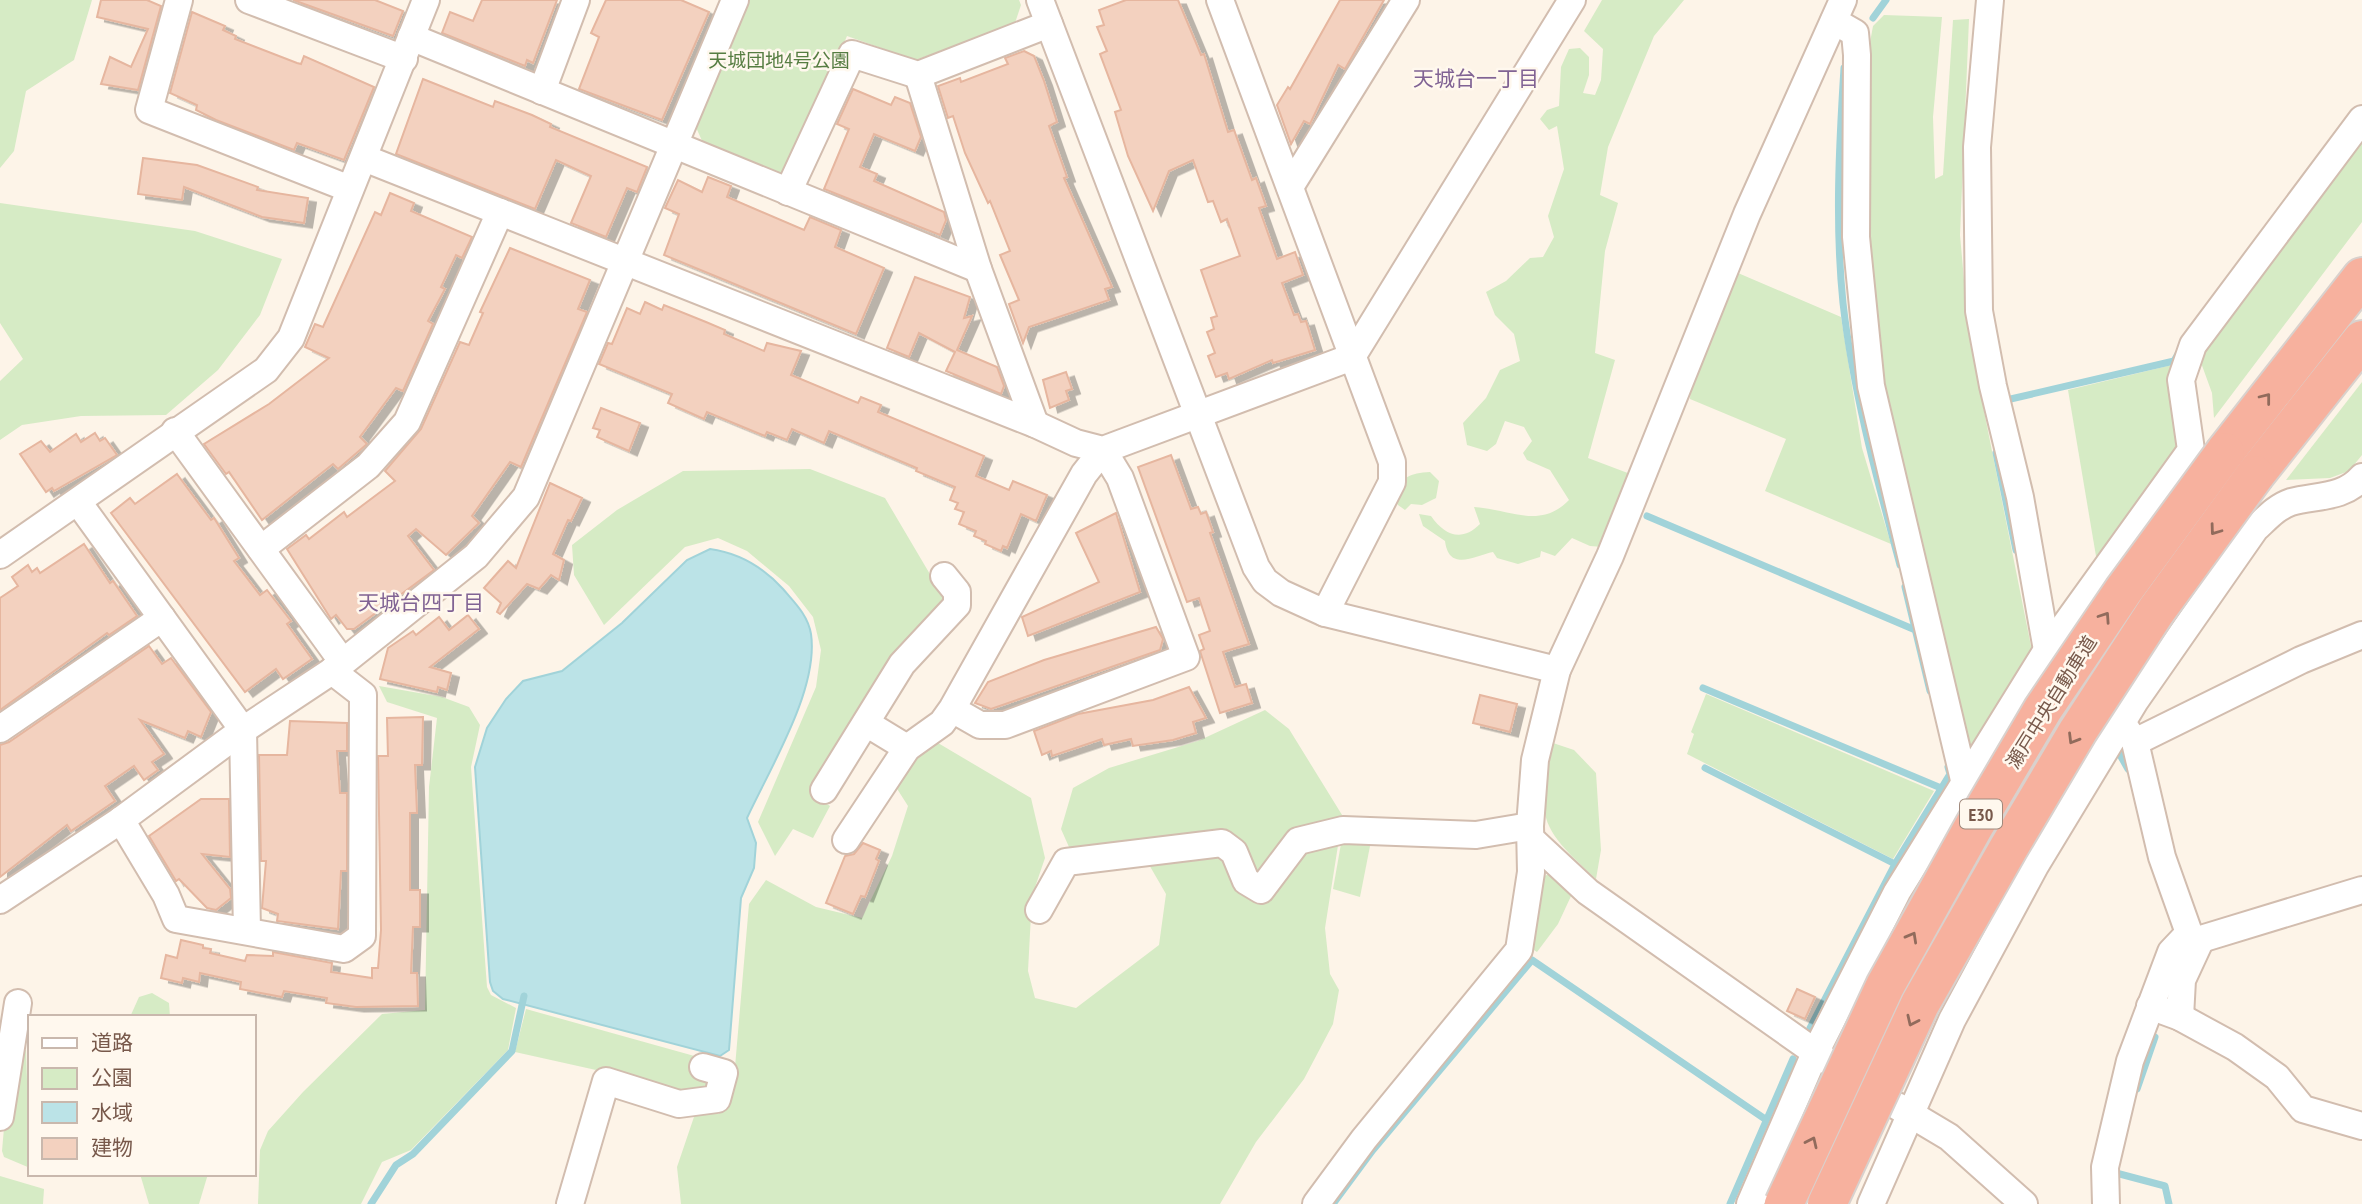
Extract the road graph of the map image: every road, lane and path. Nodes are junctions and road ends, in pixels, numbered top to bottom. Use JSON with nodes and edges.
{"nodes":[{"id":1,"x":179,"y":0,"type":"edge"},
{"id":2,"x":249,"y":0,"type":"edge"},
{"id":3,"x":426,"y":0,"type":"edge"},
{"id":4,"x":576,"y":0,"type":"edge"},
{"id":5,"x":735,"y":0,"type":"edge"},
{"id":6,"x":1220,"y":0,"type":"edge"},
{"id":7,"x":1406,"y":0,"type":"edge"},
{"id":8,"x":1572,"y":0,"type":"edge"},
{"id":9,"x":1990,"y":0,"type":"edge"},
{"id":10,"x":1839,"y":11,"type":"edge"},
{"id":11,"x":1044,"y":12,"type":"edge"},
{"id":12,"x":408,"y":48,"type":"junction"},
{"id":13,"x":918,"y":75,"type":"junction"},
{"id":14,"x":542,"y":91,"type":"junction"},
{"id":15,"x":2362,"y":119,"type":"edge"},
{"id":16,"x":676,"y":146,"type":"junction"},
{"id":17,"x":364,"y":158,"type":"junction"},
{"id":18,"x":1290,"y":187,"type":"junction"},
{"id":19,"x":350,"y":189,"type":"junction"},
{"id":20,"x":788,"y":192,"type":"junction"},
{"id":21,"x":500,"y":212,"type":"junction"},
{"id":22,"x":626,"y":261,"type":"junction"},
{"id":23,"x":2362,"y":263,"type":"edge"},
{"id":24,"x":978,"y":269,"type":"junction"},
{"id":25,"x":2353,"y":288,"type":"edge"},
{"id":26,"x":2362,"y":340,"type":"edge"},
{"id":27,"x":1352,"y":357,"type":"junction"},
{"id":28,"x":1197,"y":415,"type":"junction"},
{"id":29,"x":1035,"y":424,"type":"junction"},
{"id":30,"x":174,"y":431,"type":"junction"},
{"id":31,"x":1103,"y":450,"type":"junction"},
{"id":32,"x":2362,"y":477,"type":"edge"},
{"id":33,"x":78,"y":502,"type":"junction"},
{"id":34,"x":261,"y":549,"type":"junction"},
{"id":35,"x":0,"y":555,"type":"edge"},
{"id":36,"x":944,"y":576,"type":"dead end"},
{"id":37,"x":1325,"y":613,"type":"junction"},
{"id":38,"x":162,"y":618,"type":"junction"},
{"id":39,"x":2362,"y":635,"type":"edge"},
{"id":40,"x":2044,"y":654,"type":"junction"},
{"id":41,"x":337,"y":666,"type":"junction"},
{"id":42,"x":1557,"y":670,"type":"junction"},
{"id":43,"x":952,"y":709,"type":"junction"},
{"id":44,"x":866,"y":723,"type":"junction"},
{"id":45,"x":0,"y":729,"type":"edge"},
{"id":46,"x":243,"y":730,"type":"junction"},
{"id":47,"x":2126,"y":743,"type":"junction"},
{"id":48,"x":906,"y":748,"type":"junction"},
{"id":49,"x":1964,"y":780,"type":"junction"},
{"id":50,"x":824,"y":790,"type":"dead end"},
{"id":51,"x":121,"y":820,"type":"junction"},
{"id":52,"x":1531,"y":833,"type":"junction"},
{"id":53,"x":846,"y":840,"type":"dead end"},
{"id":54,"x":2362,"y":890,"type":"edge"},
{"id":55,"x":0,"y":900,"type":"edge"},
{"id":56,"x":1039,"y":910,"type":"dead end"},
{"id":57,"x":247,"y":931,"type":"junction"},
{"id":58,"x":2186,"y":941,"type":"junction"},
{"id":59,"x":18,"y":1003,"type":"dead end"},
{"id":60,"x":2150,"y":1006,"type":"junction"},
{"id":61,"x":2180,"y":1017,"type":"junction"},
{"id":62,"x":1815,"y":1053,"type":"junction"},
{"id":63,"x":703,"y":1067,"type":"dead end"},
{"id":64,"x":1910,"y":1115,"type":"junction"},
{"id":65,"x":0,"y":1117,"type":"edge"},
{"id":66,"x":2362,"y":1126,"type":"edge"},
{"id":67,"x":2022,"y":1203,"type":"edge"},
{"id":68,"x":570,"y":1204,"type":"edge"},
{"id":69,"x":1316,"y":1204,"type":"edge"},
{"id":70,"x":1750,"y":1204,"type":"edge"},
{"id":71,"x":1784,"y":1204,"type":"edge"},
{"id":72,"x":1827,"y":1204,"type":"edge"},
{"id":73,"x":1871,"y":1204,"type":"edge"},
{"id":74,"x":2106,"y":1204,"type":"edge"}],
"edges":[{"from":1,"to":19,"type":"street"},
{"from":2,"to":12,"type":"street"},
{"from":3,"to":12,"type":"street"},
{"from":4,"to":14,"type":"street"},
{"from":5,"to":16,"type":"street"},
{"from":6,"to":18,"type":"street"},
{"from":7,"to":18,"type":"street"},
{"from":8,"to":27,"type":"street"},
{"from":9,"to":40,"type":"street"},
{"from":10,"to":42,"type":"street"},
{"from":10,"to":49,"type":"street"},
{"from":11,"to":13,"type":"street"},
{"from":11,"to":28,"type":"street"},
{"from":12,"to":14,"type":"street"},
{"from":12,"to":17,"type":"street"},
{"from":13,"to":20,"type":"street"},
{"from":13,"to":24,"type":"street"},
{"from":14,"to":16,"type":"street"},
{"from":15,"to":40,"type":"street"},
{"from":16,"to":20,"type":"street"},
{"from":16,"to":22,"type":"street"},
{"from":17,"to":19,"type":"street"},
{"from":17,"to":21,"type":"street"},
{"from":18,"to":27,"type":"street"},
{"from":19,"to":30,"type":"street"},
{"from":20,"to":24,"type":"street"},
{"from":21,"to":22,"type":"street"},
{"from":21,"to":34,"type":"street"},
{"from":22,"to":29,"type":"street"},
{"from":22,"to":41,"type":"street"},
{"from":23,"to":25,"type":"highway","name":"瀬戸中央自動車道"},
{"from":24,"to":29,"type":"street"},
{"from":71,"to":25,"type":"highway","name":"瀬戸中央自動車道","number":"E30","one_way":true,"bridge":true},
{"from":26,"to":72,"type":"highway","name":"瀬戸中央自動車道","number":"E30","one_way":true,"bridge":true},
{"from":27,"to":28,"type":"street"},
{"from":27,"to":37,"type":"street"},
{"from":28,"to":31,"type":"street"},
{"from":28,"to":37,"type":"street"},
{"from":29,"to":31,"type":"street"},
{"from":30,"to":33,"type":"street"},
{"from":30,"to":34,"type":"street"},
{"from":31,"to":43,"type":"street"},
{"from":31,"to":43,"type":"street"},
{"from":32,"to":47,"type":"street"},
{"from":33,"to":35,"type":"street"},
{"from":33,"to":38,"type":"street"},
{"from":34,"to":41,"type":"street"},
{"from":36,"to":44,"type":"street"},
{"from":37,"to":42,"type":"street"},
{"from":38,"to":45,"type":"street"},
{"from":38,"to":46,"type":"street"},
{"from":39,"to":47,"type":"street"},
{"from":40,"to":47,"type":"street"},
{"from":40,"to":49,"type":"street"},
{"from":41,"to":46,"type":"street"},
{"from":41,"to":57,"type":"street"},
{"from":42,"to":52,"type":"street"},
{"from":43,"to":48,"type":"street"},
{"from":44,"to":48,"type":"street"},
{"from":44,"to":50,"type":"street"},
{"from":46,"to":51,"type":"street"},
{"from":46,"to":57,"type":"street"},
{"from":47,"to":58,"type":"street"},
{"from":47,"to":64,"type":"street"},
{"from":48,"to":53,"type":"street"},
{"from":49,"to":62,"type":"street"},
{"from":51,"to":55,"type":"street"},
{"from":51,"to":57,"type":"street"},
{"from":52,"to":56,"type":"street"},
{"from":52,"to":62,"type":"street"},
{"from":52,"to":69,"type":"street"},
{"from":54,"to":58,"type":"street"},
{"from":58,"to":60,"type":"street"},
{"from":58,"to":61,"type":"street"},
{"from":59,"to":65,"type":"street"},
{"from":60,"to":61,"type":"street"},
{"from":60,"to":74,"type":"street"},
{"from":61,"to":66,"type":"street"},
{"from":62,"to":64,"type":"street"},
{"from":62,"to":70,"type":"street"},
{"from":63,"to":68,"type":"street"},
{"from":64,"to":67,"type":"street"},
{"from":64,"to":73,"type":"street"}]}
